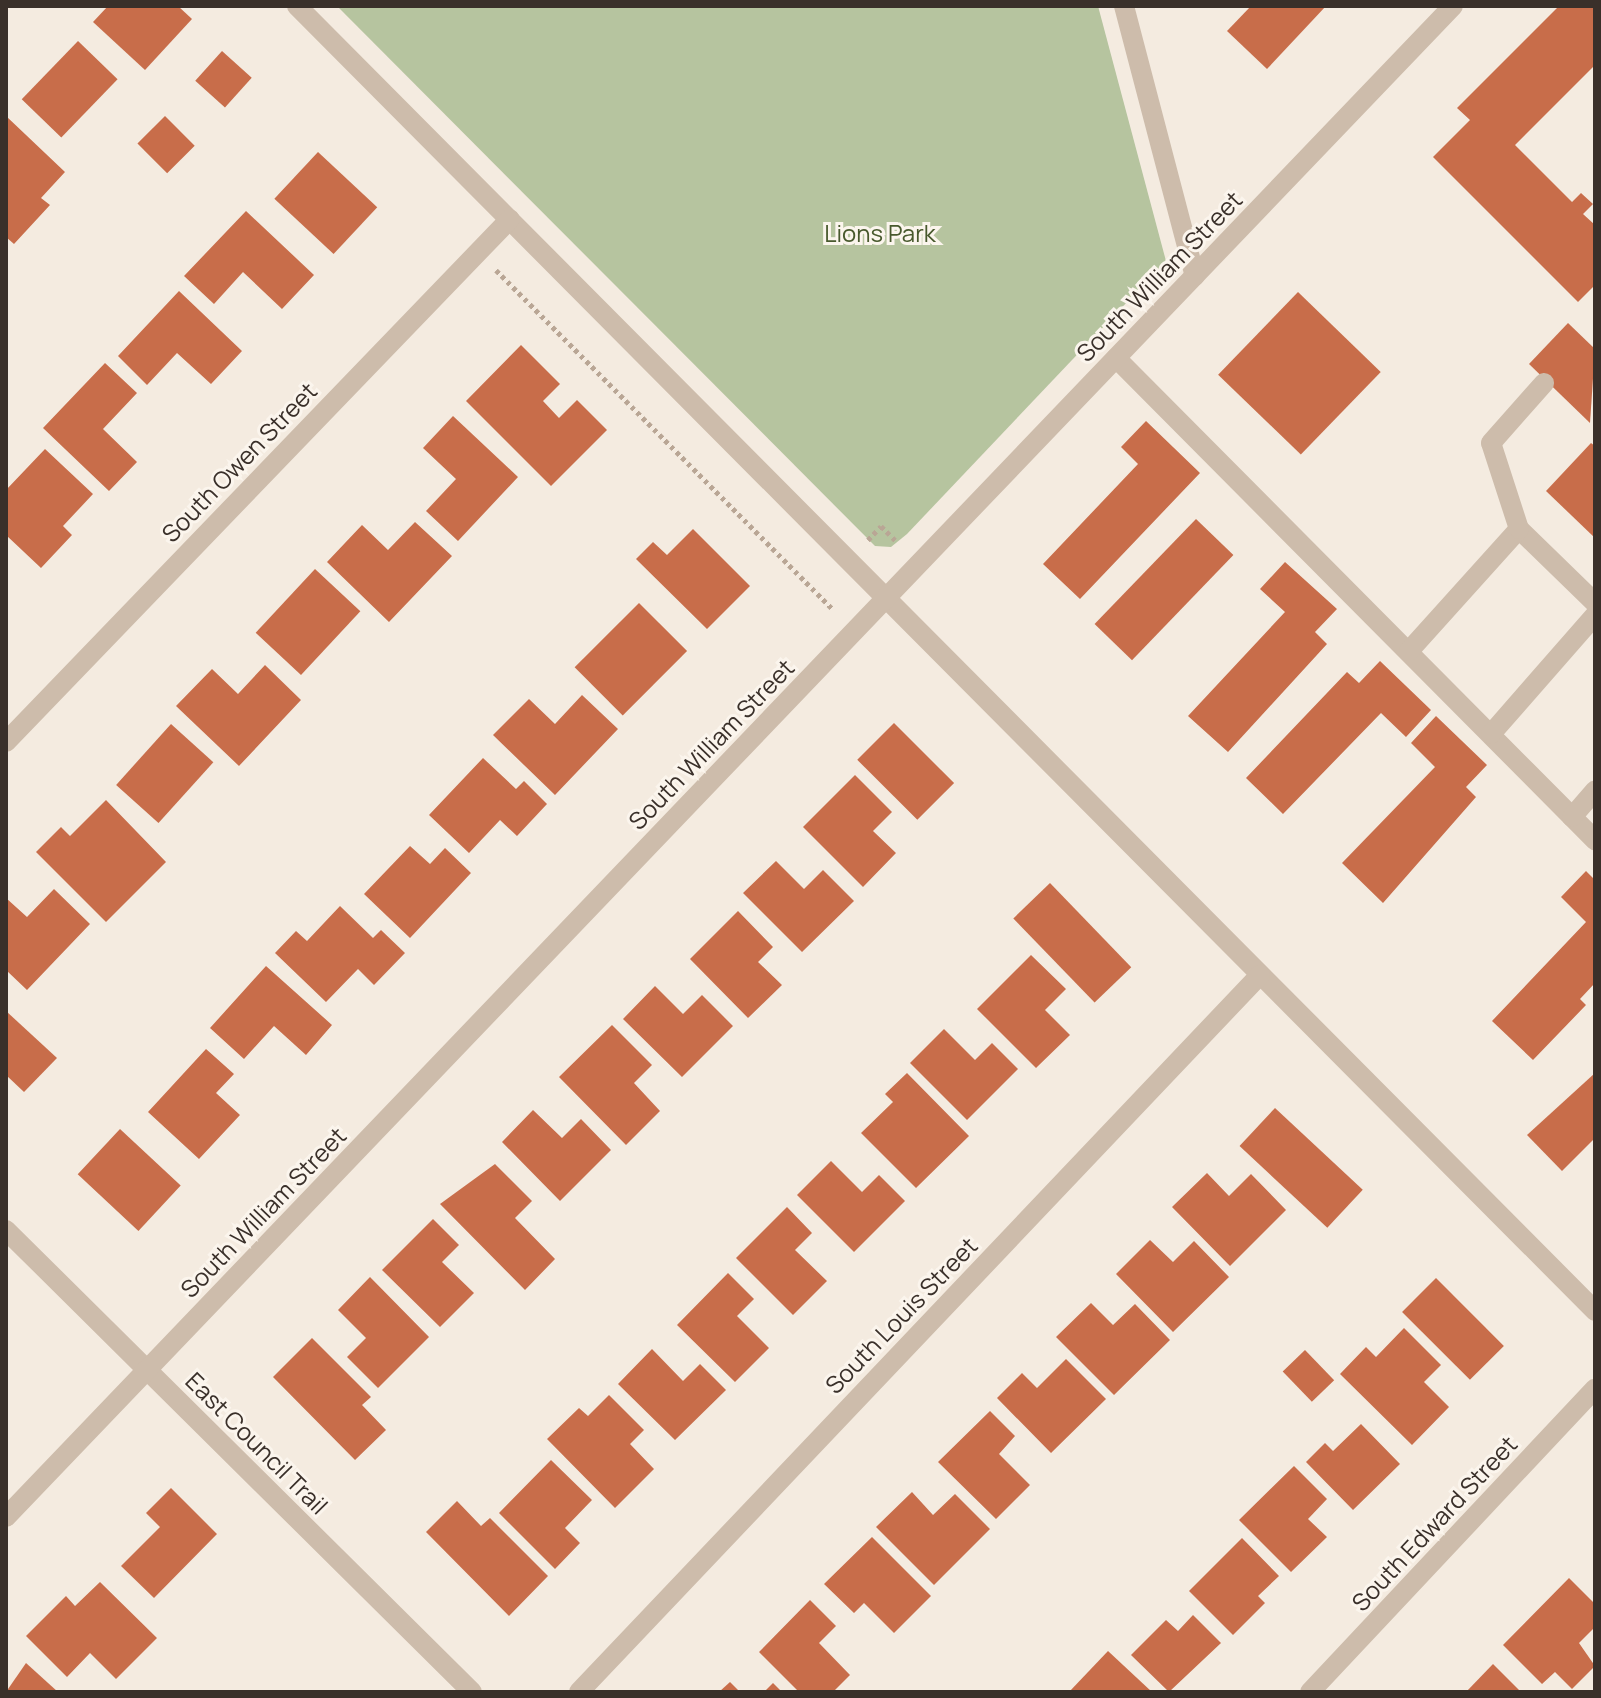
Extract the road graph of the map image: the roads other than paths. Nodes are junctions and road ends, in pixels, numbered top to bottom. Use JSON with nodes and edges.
{"nodes":[{"id":1,"x":297,"y":6,"type":"edge"},
{"id":2,"x":1124,"y":6,"type":"edge"},
{"id":3,"x":1453,"y":6,"type":"edge"},
{"id":4,"x":510,"y":219,"type":"junction"},
{"id":5,"x":1195,"y":276,"type":"junction"},
{"id":6,"x":1116,"y":358,"type":"junction"},
{"id":7,"x":1544,"y":383,"type":"dead end"},
{"id":8,"x":1519,"y":529,"type":"junction"},
{"id":9,"x":889,"y":596,"type":"junction"},
{"id":10,"x":1595,"y":603,"type":"edge"},
{"id":11,"x":1595,"y":615,"type":"edge"},
{"id":12,"x":1409,"y":651,"type":"junction"},
{"id":13,"x":1491,"y":734,"type":"junction"},
{"id":14,"x":6,"y":742,"type":"edge"},
{"id":15,"x":1595,"y":791,"type":"edge"},
{"id":16,"x":1572,"y":817,"type":"junction"},
{"id":17,"x":1595,"y":840,"type":"edge"},
{"id":18,"x":1260,"y":975,"type":"junction"},
{"id":19,"x":6,"y":1230,"type":"edge"},
{"id":20,"x":1595,"y":1311,"type":"edge"},
{"id":21,"x":147,"y":1370,"type":"junction"},
{"id":22,"x":1595,"y":1389,"type":"edge"},
{"id":23,"x":6,"y":1517,"type":"edge"},
{"id":24,"x":472,"y":1692,"type":"edge"},
{"id":25,"x":579,"y":1692,"type":"edge"},
{"id":26,"x":1310,"y":1692,"type":"edge"}],
"edges":[{"from":1,"to":4,"type":"street"},
{"from":2,"to":5,"type":"street"},
{"from":3,"to":5,"type":"street","name":"South William Street"},
{"from":4,"to":9,"type":"street"},
{"from":4,"to":14,"type":"street","name":"South Owen Street"},
{"from":5,"to":6,"type":"street","name":"South William Street"},
{"from":6,"to":9,"type":"street","name":"South William Street"},
{"from":6,"to":12,"type":"street"},
{"from":7,"to":8,"type":"street"},
{"from":8,"to":10,"type":"street"},
{"from":8,"to":12,"type":"street"},
{"from":9,"to":18,"type":"street"},
{"from":9,"to":21,"type":"street","name":"South William Street"},
{"from":11,"to":13,"type":"street"},
{"from":12,"to":13,"type":"street"},
{"from":13,"to":16,"type":"street"},
{"from":15,"to":16,"type":"street"},
{"from":16,"to":17,"type":"street"},
{"from":18,"to":20,"type":"street"},
{"from":18,"to":25,"type":"street","name":"South Louis Street"},
{"from":19,"to":21,"type":"street","name":"East Council Trail"},
{"from":21,"to":23,"type":"street","name":"South William Street"},
{"from":21,"to":24,"type":"street","name":"East Council Trail"},
{"from":22,"to":26,"type":"street","name":"South Edward Street"}]}
